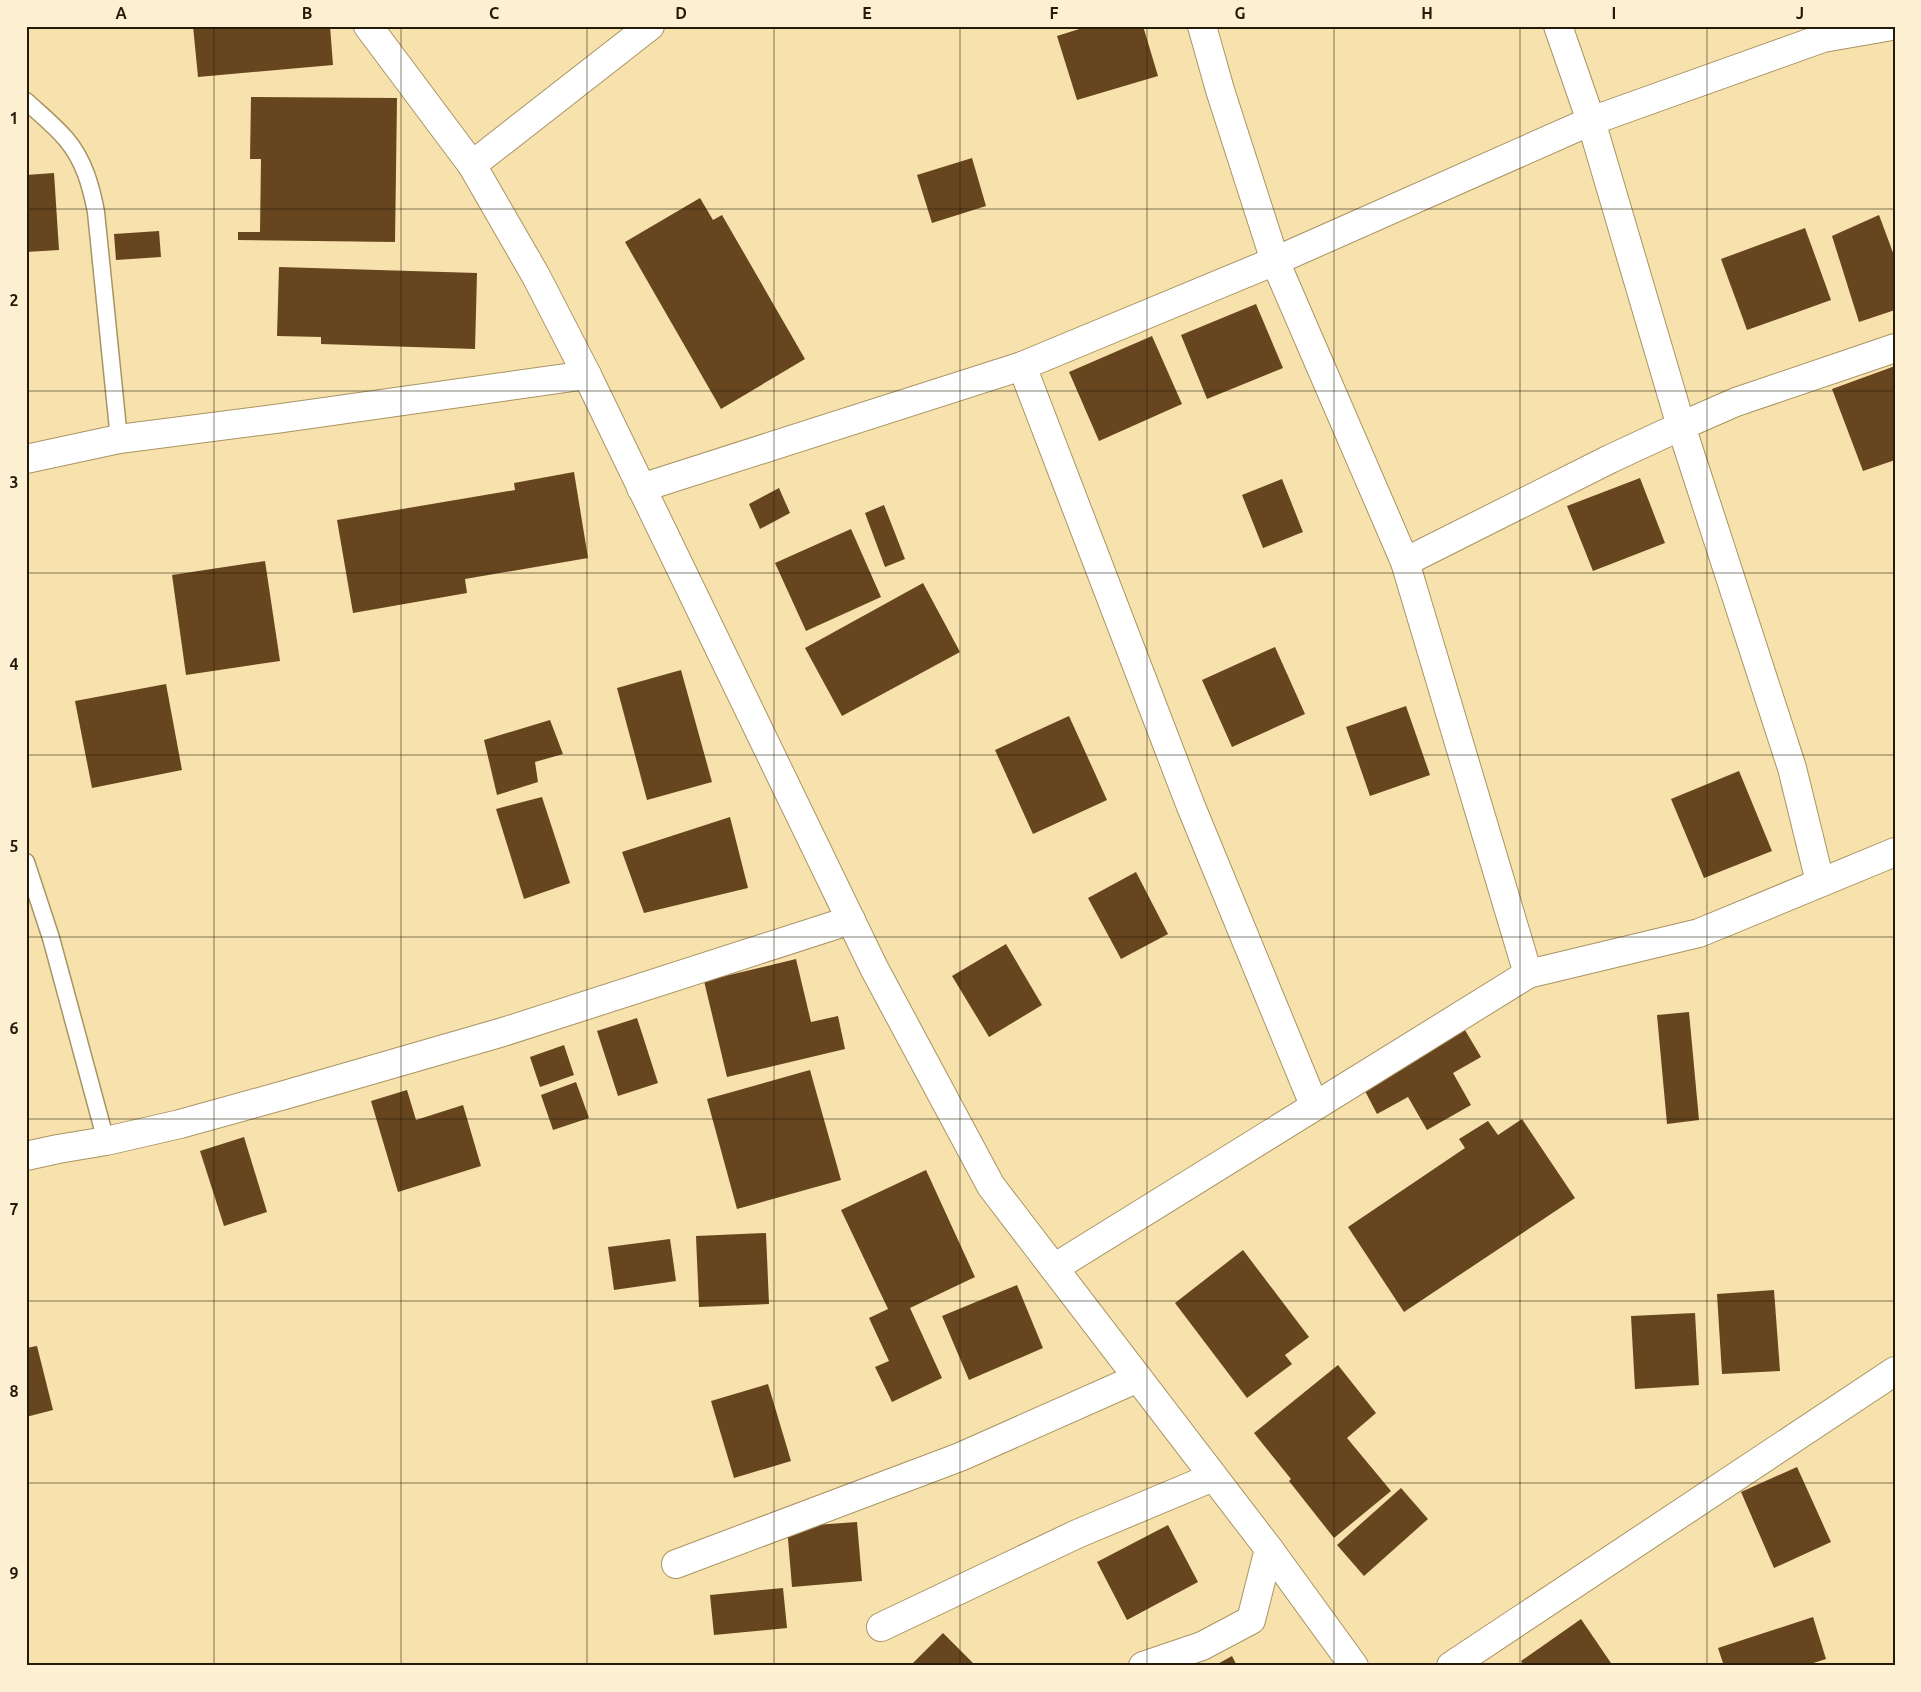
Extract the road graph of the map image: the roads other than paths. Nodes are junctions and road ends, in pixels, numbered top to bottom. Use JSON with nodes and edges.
{"nodes":[{"id":1,"x":368,"y":26,"type":"edge"},
{"id":2,"x":650,"y":26,"type":"edge"},
{"id":3,"x":1202,"y":26,"type":"edge"},
{"id":4,"x":1558,"y":26,"type":"edge"},
{"id":5,"x":1892,"y":26,"type":"edge"},
{"id":6,"x":1820,"y":32,"type":"edge"},
{"id":7,"x":26,"y":100,"type":"edge"},
{"id":8,"x":1591,"y":121,"type":"junction"},
{"id":9,"x":472,"y":165,"type":"junction"},
{"id":10,"x":1275,"y":261,"type":"junction"},
{"id":11,"x":1895,"y":348,"type":"edge"},
{"id":12,"x":1022,"y":366,"type":"junction"},
{"id":13,"x":587,"y":375,"type":"junction"},
{"id":14,"x":1681,"y":426,"type":"junction"},
{"id":15,"x":119,"y":439,"type":"junction"},
{"id":16,"x":26,"y":459,"type":"edge"},
{"id":17,"x":641,"y":488,"type":"junction"},
{"id":18,"x":1405,"y":562,"type":"junction"},
{"id":19,"x":1895,"y":852,"type":"edge"},
{"id":20,"x":26,"y":862,"type":"edge"},
{"id":21,"x":1820,"y":882,"type":"junction"},
{"id":22,"x":851,"y":920,"type":"junction"},
{"id":23,"x":1528,"y":974,"type":"junction"},
{"id":24,"x":1314,"y":1105,"type":"junction"},
{"id":25,"x":106,"y":1142,"type":"junction"},
{"id":26,"x":26,"y":1156,"type":"edge"},
{"id":27,"x":1054,"y":1268,"type":"junction"},
{"id":28,"x":1895,"y":1371,"type":"edge"},
{"id":29,"x":1138,"y":1378,"type":"junction"},
{"id":30,"x":1213,"y":1477,"type":"junction"},
{"id":31,"x":1269,"y":1549,"type":"junction"},
{"id":32,"x":676,"y":1564,"type":"dead end"},
{"id":33,"x":881,"y":1627,"type":"dead end"},
{"id":34,"x":1143,"y":1666,"type":"edge"},
{"id":35,"x":1354,"y":1666,"type":"edge"},
{"id":36,"x":1451,"y":1666,"type":"edge"}],
"edges":[{"from":1,"to":9,"type":"street"},
{"from":2,"to":9,"type":"street"},
{"from":3,"to":10,"type":"street"},
{"from":4,"to":8,"type":"street"},
{"from":5,"to":6,"type":"street"},
{"from":6,"to":8,"type":"street"},
{"from":7,"to":15,"type":"lane"},
{"from":8,"to":10,"type":"street"},
{"from":8,"to":14,"type":"street"},
{"from":9,"to":13,"type":"street"},
{"from":10,"to":12,"type":"street"},
{"from":10,"to":18,"type":"street"},
{"from":11,"to":14,"type":"street"},
{"from":12,"to":17,"type":"street"},
{"from":12,"to":24,"type":"street"},
{"from":13,"to":15,"type":"street"},
{"from":13,"to":17,"type":"street"},
{"from":14,"to":18,"type":"street"},
{"from":14,"to":21,"type":"street"},
{"from":15,"to":16,"type":"street"},
{"from":17,"to":22,"type":"street"},
{"from":18,"to":23,"type":"street"},
{"from":19,"to":21,"type":"street"},
{"from":20,"to":25,"type":"lane"},
{"from":21,"to":23,"type":"street"},
{"from":22,"to":25,"type":"street"},
{"from":22,"to":27,"type":"street"},
{"from":23,"to":24,"type":"street"},
{"from":24,"to":27,"type":"street"},
{"from":25,"to":26,"type":"street"},
{"from":27,"to":29,"type":"street"},
{"from":28,"to":36,"type":"street"},
{"from":29,"to":30,"type":"street"},
{"from":29,"to":32,"type":"street"},
{"from":30,"to":31,"type":"street"},
{"from":30,"to":33,"type":"street"},
{"from":31,"to":34,"type":"street"},
{"from":31,"to":35,"type":"street"}]}
